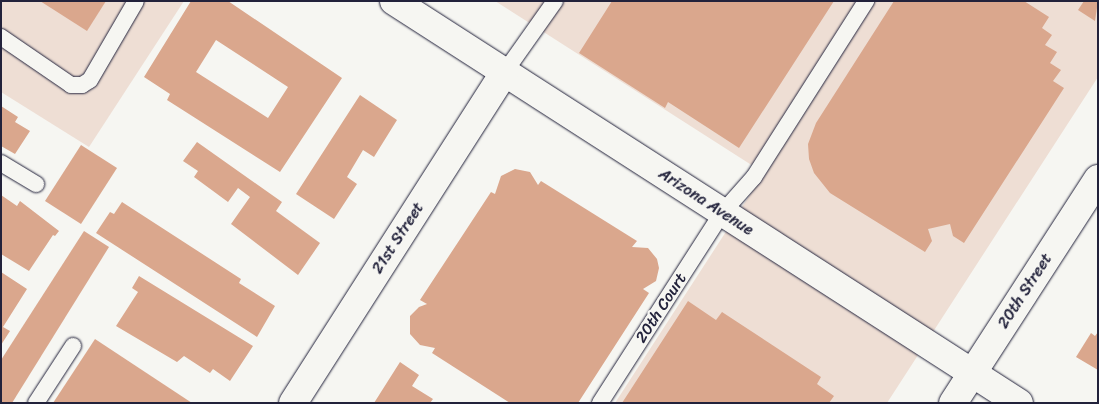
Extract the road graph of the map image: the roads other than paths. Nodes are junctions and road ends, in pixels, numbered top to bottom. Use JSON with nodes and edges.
{"nodes":[{"id":1,"x":136,"y":1,"type":"edge"},
{"id":2,"x":394,"y":1,"type":"edge"},
{"id":3,"x":555,"y":1,"type":"edge"},
{"id":4,"x":866,"y":1,"type":"edge"},
{"id":5,"x":1,"y":36,"type":"edge"},
{"id":6,"x":504,"y":73,"type":"junction"},
{"id":7,"x":1,"y":163,"type":"edge"},
{"id":8,"x":1098,"y":179,"type":"edge"},
{"id":9,"x":36,"y":184,"type":"dead end"},
{"id":10,"x":722,"y":213,"type":"junction"},
{"id":11,"x":73,"y":346,"type":"dead end"},
{"id":12,"x":973,"y":373,"type":"junction"},
{"id":13,"x":36,"y":403,"type":"edge"},
{"id":14,"x":292,"y":403,"type":"edge"},
{"id":15,"x":600,"y":403,"type":"edge"},
{"id":16,"x":953,"y":403,"type":"edge"},
{"id":17,"x":1019,"y":403,"type":"edge"}],
"edges":[{"from":1,"to":5,"type":"lane"},
{"from":2,"to":6,"type":"street","name":"Arizona Avenue"},
{"from":3,"to":6,"type":"lane"},
{"from":4,"to":10,"type":"lane","name":"20th Court"},
{"from":6,"to":10,"type":"street","name":"Arizona Avenue"},
{"from":6,"to":14,"type":"street","name":"21st Street"},
{"from":7,"to":9,"type":"lane"},
{"from":8,"to":12,"type":"street","name":"20th Street"},
{"from":10,"to":12,"type":"street","name":"Arizona Avenue"},
{"from":10,"to":15,"type":"lane","name":"20th Court"},
{"from":11,"to":13,"type":"lane"},
{"from":12,"to":16,"type":"street","name":"20th Street"},
{"from":12,"to":17,"type":"street","name":"Arizona Avenue"}]}
